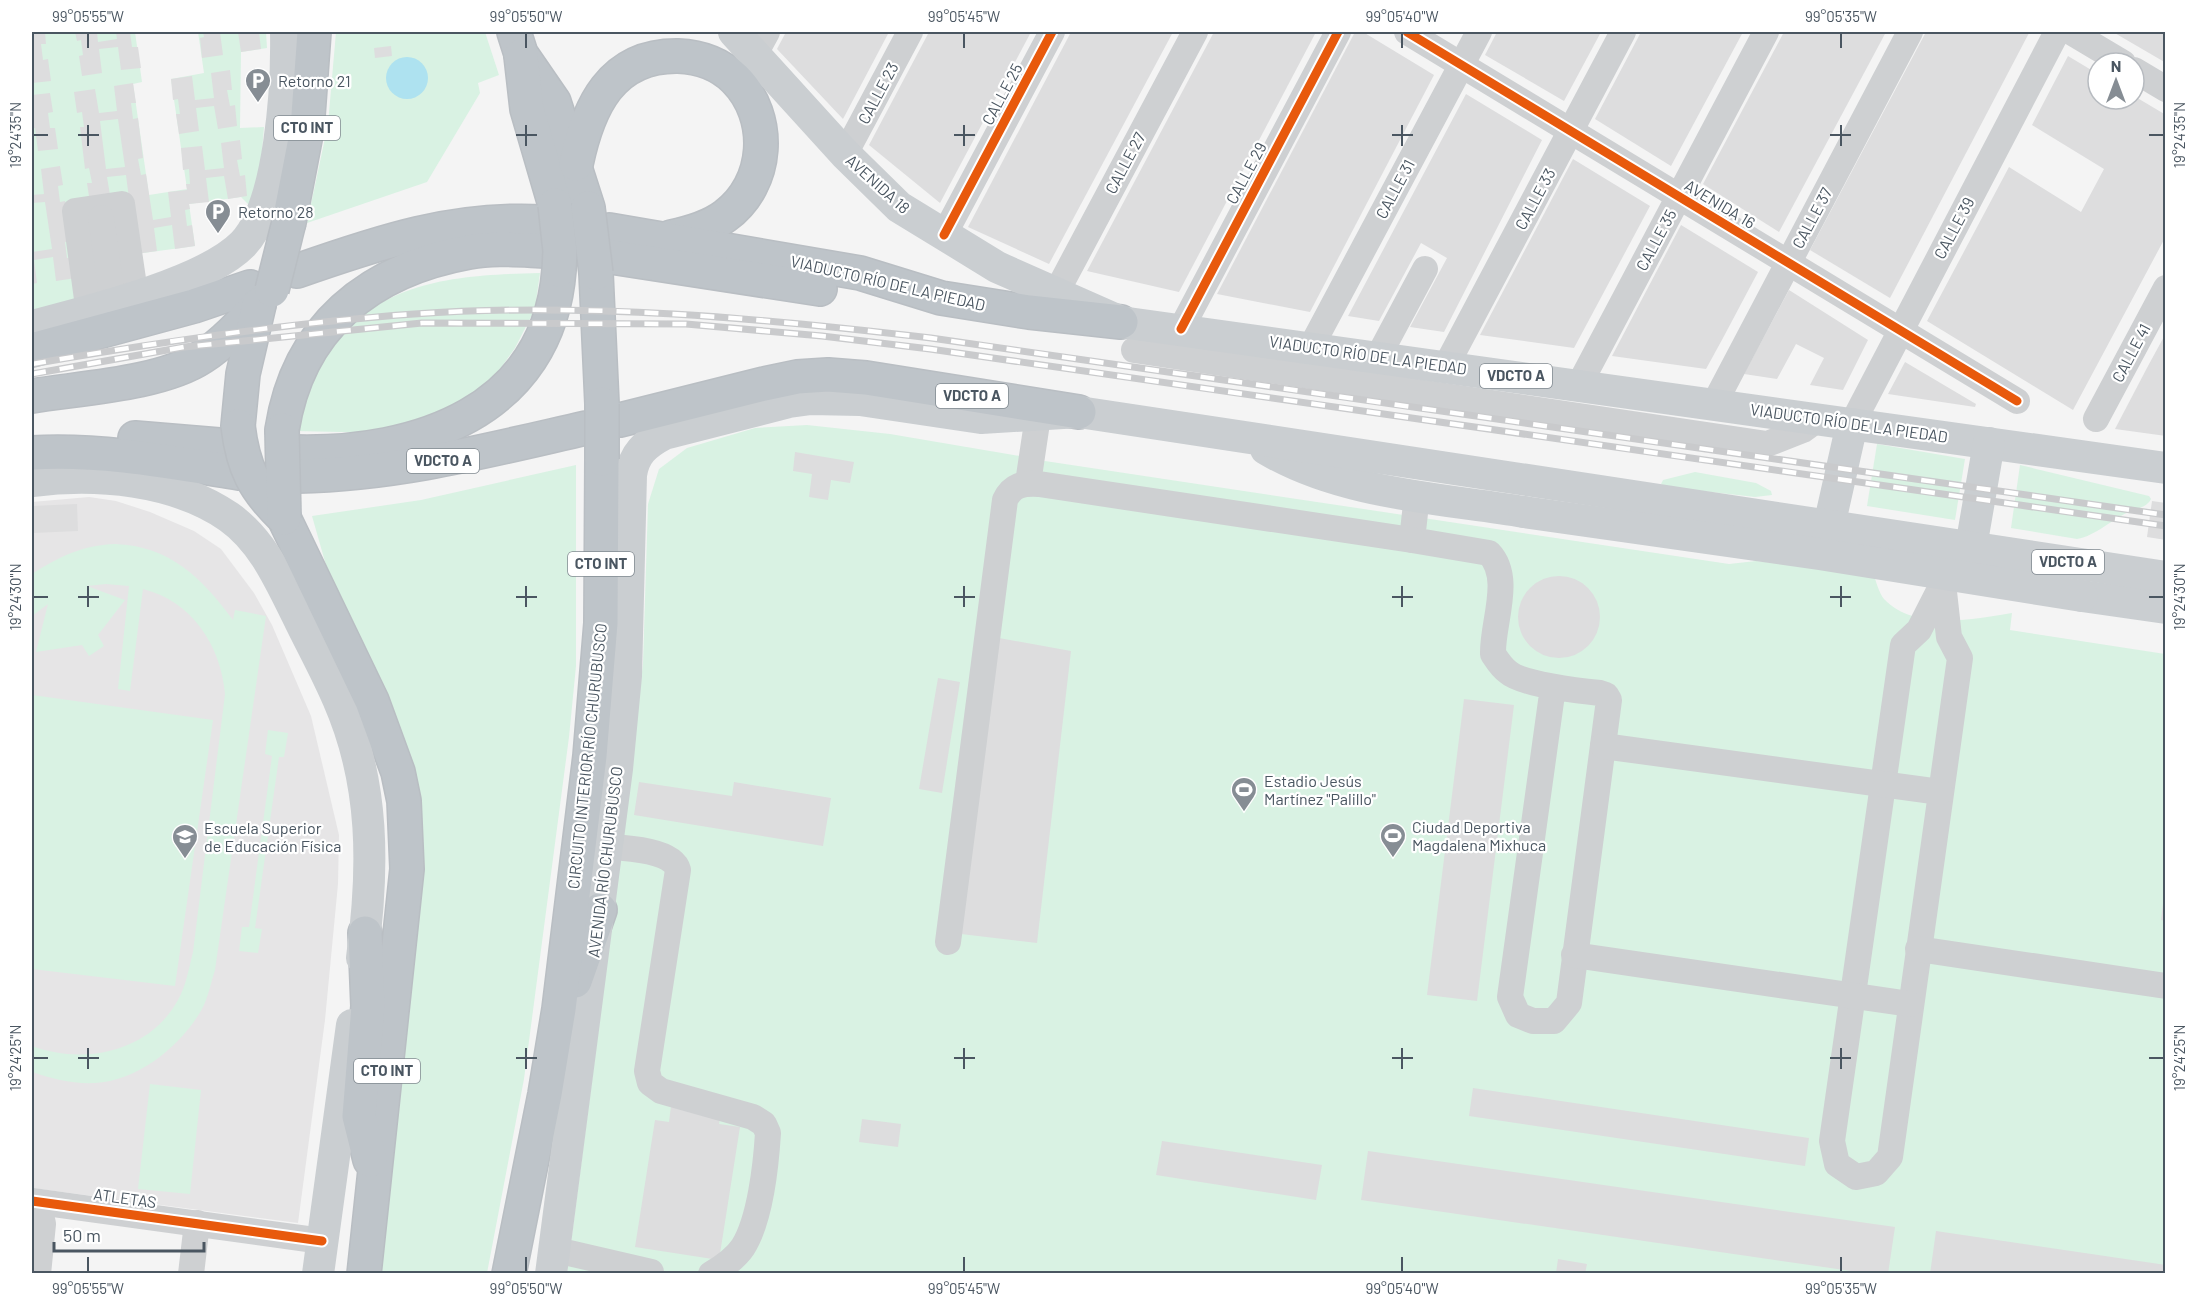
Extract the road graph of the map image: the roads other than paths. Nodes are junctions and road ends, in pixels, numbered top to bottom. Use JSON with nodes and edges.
{"nodes":[{"id":1,"x":286,"y":32,"type":"edge"},
{"id":2,"x":314,"y":32,"type":"edge"},
{"id":3,"x":734,"y":32,"type":"edge"},
{"id":4,"x":910,"y":32,"type":"edge"},
{"id":5,"x":1052,"y":32,"type":"edge"},
{"id":6,"x":1195,"y":32,"type":"edge"},
{"id":7,"x":1338,"y":32,"type":"edge"},
{"id":8,"x":1407,"y":32,"type":"edge"},
{"id":9,"x":1479,"y":32,"type":"edge"},
{"id":10,"x":1623,"y":32,"type":"edge"},
{"id":11,"x":1766,"y":32,"type":"edge"},
{"id":12,"x":1910,"y":32,"type":"edge"},
{"id":13,"x":2057,"y":32,"type":"edge"},
{"id":14,"x":2071,"y":32,"type":"edge"},
{"id":15,"x":517,"y":43,"type":"edge"},
{"id":16,"x":761,"y":43,"type":"edge"},
{"id":17,"x":2103,"y":51,"type":"edge"},
{"id":18,"x":1462,"y":65,"type":"junction"},
{"id":19,"x":2146,"y":77,"type":"edge"},
{"id":20,"x":2166,"y":89,"type":"edge"},
{"id":21,"x":1571,"y":131,"type":"junction"},
{"id":22,"x":845,"y":154,"type":"junction"},
{"id":23,"x":576,"y":164,"type":"junction"},
{"id":24,"x":1679,"y":196,"type":"junction"},
{"id":25,"x":101,"y":218,"type":"dead end"},
{"id":26,"x":944,"y":235,"type":"junction"},
{"id":27,"x":551,"y":237,"type":"junction"},
{"id":28,"x":665,"y":238,"type":"junction"},
{"id":29,"x":601,"y":242,"type":"junction"},
{"id":30,"x":1788,"y":262,"type":"junction"},
{"id":31,"x":1425,"y":269,"type":"dead end"},
{"id":32,"x":269,"y":288,"type":"junction"},
{"id":33,"x":2166,"y":288,"type":"edge"},
{"id":34,"x":1055,"y":295,"type":"junction"},
{"id":35,"x":112,"y":297,"type":"junction"},
{"id":36,"x":941,"y":298,"type":"junction"},
{"id":37,"x":32,"y":326,"type":"edge"},
{"id":38,"x":1181,"y":329,"type":"junction"},
{"id":39,"x":1901,"y":331,"type":"junction"},
{"id":40,"x":1128,"y":336,"type":"junction"},
{"id":41,"x":1311,"y":347,"type":"junction"},
{"id":42,"x":32,"y":350,"type":"edge"},
{"id":43,"x":1378,"y":357,"type":"junction"},
{"id":44,"x":1446,"y":366,"type":"junction"},
{"id":45,"x":1579,"y":385,"type":"junction"},
{"id":46,"x":32,"y":396,"type":"edge"},
{"id":47,"x":2017,"y":401,"type":"dead end"},
{"id":48,"x":1714,"y":404,"type":"junction"},
{"id":49,"x":1079,"y":412,"type":"junction"},
{"id":50,"x":1038,"y":416,"type":"junction"},
{"id":51,"x":603,"y":418,"type":"junction"},
{"id":52,"x":1818,"y":419,"type":"junction"},
{"id":53,"x":2097,"y":419,"type":"dead end"},
{"id":54,"x":1852,"y":424,"type":"junction"},
{"id":55,"x":1250,"y":439,"type":"junction"},
{"id":56,"x":32,"y":440,"type":"edge"},
{"id":57,"x":1989,"y":443,"type":"junction"},
{"id":58,"x":263,"y":447,"type":"junction"},
{"id":59,"x":32,"y":453,"type":"edge"},
{"id":60,"x":2166,"y":468,"type":"edge"},
{"id":61,"x":45,"y":479,"type":"edge"},
{"id":62,"x":1028,"y":483,"type":"junction"},
{"id":63,"x":1417,"y":495,"type":"junction"},
{"id":64,"x":284,"y":518,"type":"junction"},
{"id":65,"x":1829,"y":526,"type":"junction"},
{"id":66,"x":1412,"y":540,"type":"junction"},
{"id":67,"x":1971,"y":547,"type":"junction"},
{"id":68,"x":2166,"y":577,"type":"edge"},
{"id":69,"x":1943,"y":583,"type":"junction"},
{"id":70,"x":2166,"y":608,"type":"edge"},
{"id":71,"x":1553,"y":687,"type":"junction"},
{"id":72,"x":1603,"y":746,"type":"junction"},
{"id":73,"x":1884,"y":784,"type":"junction"},
{"id":74,"x":1940,"y":792,"type":"junction"},
{"id":75,"x":608,"y":847,"type":"junction"},
{"id":76,"x":600,"y":910,"type":"junction"},
{"id":77,"x":365,"y":933,"type":"junction"},
{"id":78,"x":948,"y":942,"type":"dead end"},
{"id":79,"x":1918,"y":949,"type":"junction"},
{"id":80,"x":1574,"y":955,"type":"junction"},
{"id":81,"x":2166,"y":986,"type":"edge"},
{"id":82,"x":1854,"y":995,"type":"junction"},
{"id":83,"x":1910,"y":1004,"type":"junction"},
{"id":84,"x":559,"y":1009,"type":"junction"},
{"id":85,"x":374,"y":1174,"type":"junction"},
{"id":86,"x":35,"y":1201,"type":"edge"},
{"id":87,"x":197,"y":1223,"type":"junction"},
{"id":88,"x":322,"y":1241,"type":"junction"},
{"id":89,"x":552,"y":1264,"type":"edge"},
{"id":90,"x":593,"y":1266,"type":"edge"},
{"id":91,"x":654,"y":1273,"type":"edge"},
{"id":92,"x":38,"y":1274,"type":"edge"},
{"id":93,"x":191,"y":1274,"type":"edge"},
{"id":94,"x":318,"y":1274,"type":"edge"},
{"id":95,"x":364,"y":1274,"type":"edge"},
{"id":96,"x":509,"y":1274,"type":"edge"},
{"id":97,"x":711,"y":1274,"type":"edge"}],
"edges":[{"from":1,"to":35,"type":"main road","number":"CTO INT"},
{"from":2,"to":32,"type":"highway","number":"CTO INT","bridge":true},
{"from":3,"to":16,"type":"main road","name":"AVENIDA 18"},
{"from":4,"to":22,"type":"street","name":"CALLE 23"},
{"from":5,"to":26,"type":"street","name":"CALLE 25"},
{"from":6,"to":34,"type":"street","name":"CALLE 27"},
{"from":7,"to":38,"type":"street","name":"CALLE 29"},
{"from":8,"to":18,"type":"street","name":"AVENIDA 16"},
{"from":9,"to":18,"type":"street","name":"CALLE 31"},
{"from":10,"to":21,"type":"street","name":"CALLE 33"},
{"from":11,"to":24,"type":"street","name":"CALLE 35"},
{"from":12,"to":30,"type":"street","name":"CALLE 37"},
{"from":13,"to":39,"type":"street","name":"CALLE 39"},
{"from":14,"to":17,"type":"street"},
{"from":15,"to":23,"type":"highway","number":"CTO INT"},
{"from":15,"to":27,"type":"highway"},
{"from":16,"to":22,"type":"main road","name":"AVENIDA 18"},
{"from":18,"to":21,"type":"street","name":"AVENIDA 16"},
{"from":18,"to":41,"type":"street","name":"CALLE 31"},
{"from":19,"to":20,"type":"street"},
{"from":21,"to":24,"type":"street","name":"AVENIDA 16"},
{"from":21,"to":44,"type":"street","name":"CALLE 33"},
{"from":22,"to":26,"type":"main road","name":"AVENIDA 18"},
{"from":23,"to":28,"type":"highway"},
{"from":23,"to":29,"type":"highway","name":"CIRCUITO INTERIOR RÍO CHURUBUSCO","number":"CTO INT"},
{"from":24,"to":30,"type":"street","name":"AVENIDA 16"},
{"from":24,"to":45,"type":"street","name":"CALLE 35"},
{"from":25,"to":35,"type":"street"},
{"from":26,"to":34,"type":"main road","name":"AVENIDA 18"},
{"from":27,"to":32,"type":"highway"},
{"from":27,"to":58,"type":"highway"},
{"from":27,"to":58,"type":"highway"},
{"from":28,"to":29,"type":"highway","name":"VIADUCTO RÍO DE LA PIEDAD","number":"VDCTO A"},
{"from":28,"to":36,"type":"highway","name":"VIADUCTO RÍO DE LA PIEDAD","number":"VDCTO A"},
{"from":29,"to":36,"type":"highway"},
{"from":29,"to":51,"type":"highway","name":"CIRCUITO INTERIOR RÍO CHURUBUSCO","number":"CTO INT"},
{"from":30,"to":39,"type":"street","name":"AVENIDA 16"},
{"from":30,"to":48,"type":"street","name":"CALLE 37"},
{"from":31,"to":43,"type":"street"},
{"from":32,"to":42,"type":"highway"},
{"from":32,"to":46,"type":"highway"},
{"from":32,"to":58,"type":"highway","number":"CTO INT"},
{"from":33,"to":53,"type":"street","name":"CALLE 41"},
{"from":34,"to":40,"type":"main road","name":"AVENIDA 18"},
{"from":35,"to":37,"type":"main road"},
{"from":36,"to":40,"type":"highway","name":"VIADUCTO RÍO DE LA PIEDAD","number":"VDCTO A"},
{"from":38,"to":40,"type":"main road","name":"VIADUCTO RÍO DE LA PIEDAD","number":"VDCTO A"},
{"from":38,"to":41,"type":"main road","name":"VIADUCTO RÍO DE LA PIEDAD","number":"VDCTO A"},
{"from":39,"to":47,"type":"street","name":"AVENIDA 16"},
{"from":39,"to":54,"type":"street","name":"CALLE 39"},
{"from":40,"to":52,"type":"street"},
{"from":41,"to":43,"type":"main road","name":"VIADUCTO RÍO DE LA PIEDAD","number":"VDCTO A"},
{"from":43,"to":44,"type":"main road","name":"VIADUCTO RÍO DE LA PIEDAD","number":"VDCTO A"},
{"from":44,"to":45,"type":"main road","name":"VIADUCTO RÍO DE LA PIEDAD","number":"VDCTO A"},
{"from":45,"to":48,"type":"main road","name":"VIADUCTO RÍO DE LA PIEDAD","number":"VDCTO A"},
{"from":48,"to":52,"type":"main road","name":"VIADUCTO RÍO DE LA PIEDAD","number":"VDCTO A"},
{"from":49,"to":50,"type":"main road"},
{"from":49,"to":51,"type":"highway","number":"VDCTO A"},
{"from":49,"to":55,"type":"main road","number":"VDCTO A"},
{"from":50,"to":62,"type":"street"},
{"from":50,"to":75,"type":"main road","name":"AVENIDA RÍO CHURUBUSCO","number":"CTO INT"},
{"from":51,"to":58,"type":"highway","number":"VDCTO A"},
{"from":51,"to":84,"type":"highway","name":"CIRCUITO INTERIOR RÍO CHURUBUSCO","number":"CTO INT","bridge":true},
{"from":52,"to":54,"type":"main road","name":"VIADUCTO RÍO DE LA PIEDAD","number":"VDCTO A"},
{"from":54,"to":57,"type":"main road","name":"VIADUCTO RÍO DE LA PIEDAD","number":"VDCTO A"},
{"from":54,"to":65,"type":"main road"},
{"from":55,"to":63,"type":"main road"},
{"from":55,"to":65,"type":"main road","number":"VDCTO A"},
{"from":56,"to":58,"type":"highway"},
{"from":57,"to":60,"type":"main road","name":"VIADUCTO RÍO DE LA PIEDAD","number":"VDCTO A"},
{"from":57,"to":67,"type":"main road"},
{"from":58,"to":59,"type":"highway","number":"VDCTO A"},
{"from":58,"to":64,"type":"highway","bridge":true},
{"from":58,"to":64,"type":"highway","number":"CTO INT","bridge":true},
{"from":61,"to":77,"type":"main road","number":"CTO INT"},
{"from":62,"to":66,"type":"street"},
{"from":62,"to":78,"type":"street"},
{"from":63,"to":66,"type":"street"},
{"from":63,"to":70,"type":"main road","bridge":true},
{"from":64,"to":85,"type":"highway","number":"CTO INT"},
{"from":65,"to":67,"type":"main road","number":"VDCTO A"},
{"from":66,"to":71,"type":"street"},
{"from":67,"to":68,"type":"main road","number":"VDCTO A"},
{"from":67,"to":69,"type":"street"},
{"from":69,"to":73,"type":"street"},
{"from":69,"to":74,"type":"street"},
{"from":71,"to":72,"type":"street"},
{"from":71,"to":80,"type":"street"},
{"from":72,"to":73,"type":"street"},
{"from":72,"to":80,"type":"street"},
{"from":73,"to":74,"type":"street"},
{"from":73,"to":82,"type":"street"},
{"from":74,"to":79,"type":"street"},
{"from":75,"to":76,"type":"main road","name":"AVENIDA RÍO CHURUBUSCO","number":"CTO INT"},
{"from":75,"to":97,"type":"street"},
{"from":76,"to":84,"type":"highway"},
{"from":76,"to":89,"type":"main road","name":"AVENIDA RÍO CHURUBUSCO","number":"CTO INT"},
{"from":77,"to":85,"type":"highway"},
{"from":77,"to":88,"type":"main road","number":"CTO INT"},
{"from":79,"to":81,"type":"street"},
{"from":79,"to":83,"type":"street"},
{"from":80,"to":82,"type":"street"},
{"from":82,"to":83,"type":"street"},
{"from":82,"to":83,"type":"street"},
{"from":84,"to":96,"type":"highway","name":"CIRCUITO INTERIOR RÍO CHURUBUSCO","number":"CTO INT"},
{"from":85,"to":95,"type":"highway","number":"CTO INT"},
{"from":86,"to":87,"type":"street","name":"ATLETAS"},
{"from":86,"to":92,"type":"street"},
{"from":87,"to":88,"type":"street","name":"ATLETAS"},
{"from":87,"to":93,"type":"street"},
{"from":88,"to":94,"type":"main road","number":"CTO INT"},
{"from":89,"to":90,"type":"street"},
{"from":90,"to":91,"type":"street"}]}
